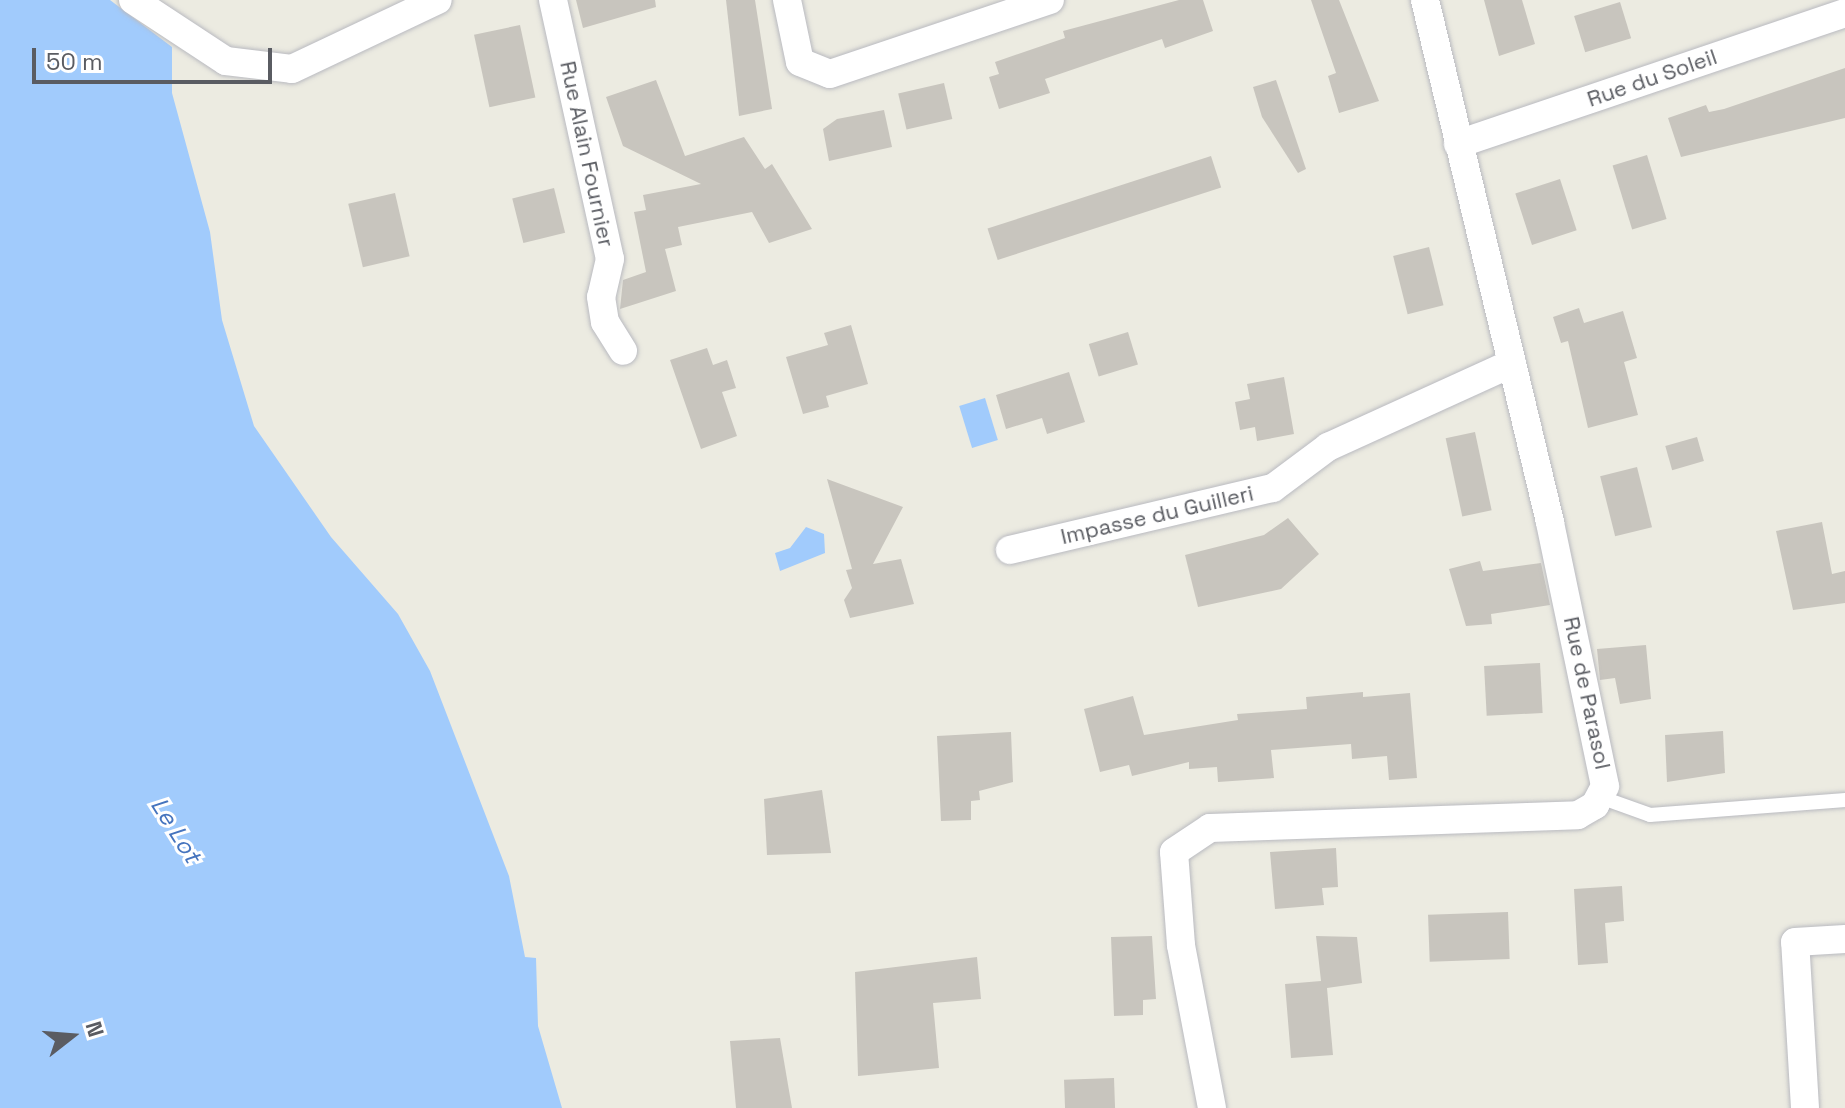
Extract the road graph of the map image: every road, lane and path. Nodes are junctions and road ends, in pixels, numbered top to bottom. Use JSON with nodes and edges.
{"nodes":[{"id":1,"x":133,"y":0,"type":"edge"},
{"id":2,"x":438,"y":0,"type":"edge"},
{"id":3,"x":553,"y":0,"type":"edge"},
{"id":4,"x":787,"y":0,"type":"edge"},
{"id":5,"x":1050,"y":0,"type":"edge"},
{"id":6,"x":1425,"y":0,"type":"edge"},
{"id":7,"x":1845,"y":13,"type":"edge"},
{"id":8,"x":1458,"y":144,"type":"junction"},
{"id":9,"x":623,"y":351,"type":"dead end"},
{"id":10,"x":1512,"y":363,"type":"junction"},
{"id":11,"x":1010,"y":550,"type":"dead end"},
{"id":12,"x":1600,"y":797,"type":"junction"},
{"id":13,"x":1845,"y":800,"type":"edge"},
{"id":14,"x":1845,"y":939,"type":"edge"},
{"id":15,"x":1212,"y":1108,"type":"edge"},
{"id":16,"x":1805,"y":1108,"type":"edge"}],
"edges":[{"from":1,"to":2,"type":"street"},
{"from":3,"to":9,"type":"street","name":"Rue Alain Fournier"},
{"from":4,"to":5,"type":"street"},
{"from":6,"to":8,"type":"street","name":"Rue de Parasol"},
{"from":7,"to":8,"type":"street","name":"Rue du Soleil"},
{"from":8,"to":10,"type":"street","name":"Rue de Parasol"},
{"from":10,"to":11,"type":"street","name":"Impasse du Guilleri"},
{"from":10,"to":12,"type":"street","name":"Rue de Parasol"},
{"from":12,"to":13,"type":"lane"},
{"from":12,"to":15,"type":"street","name":"Rue de Parasol"},
{"from":14,"to":16,"type":"street"}]}
